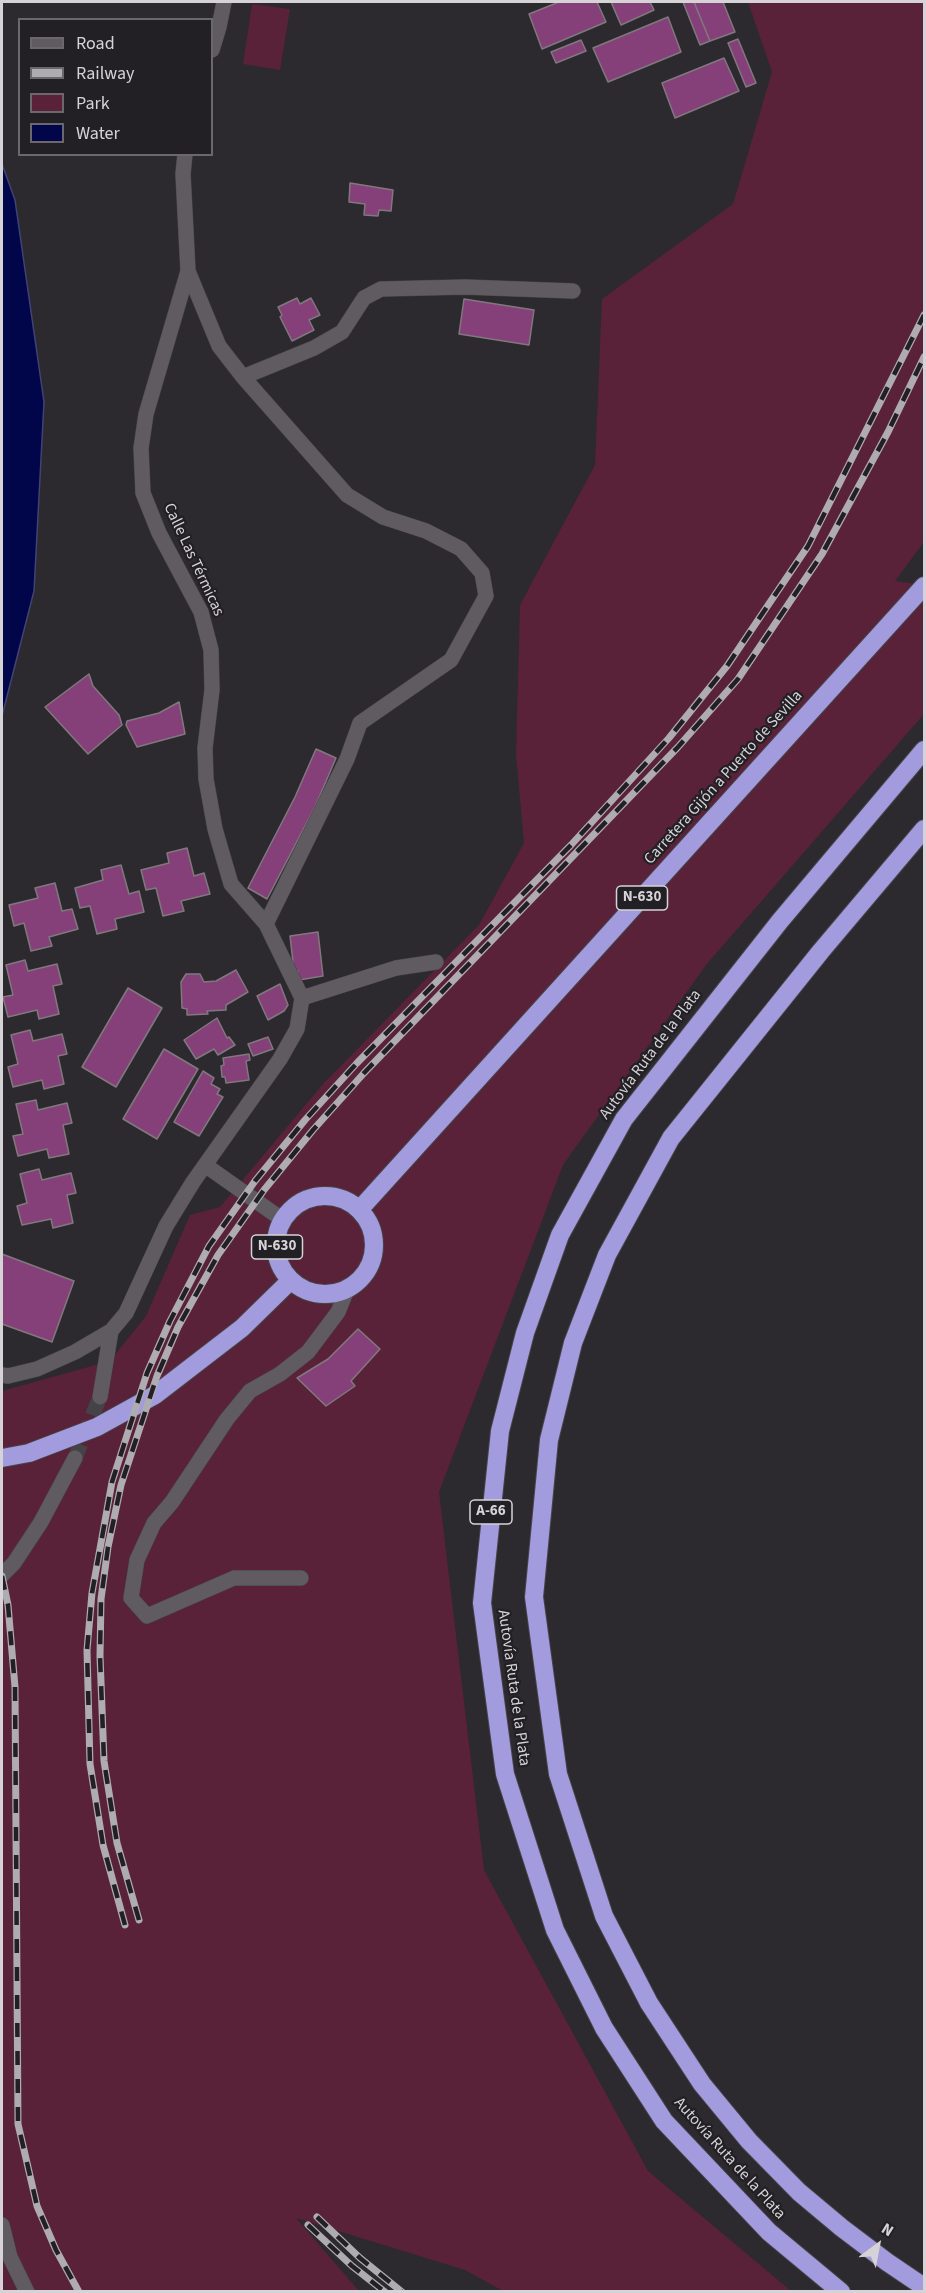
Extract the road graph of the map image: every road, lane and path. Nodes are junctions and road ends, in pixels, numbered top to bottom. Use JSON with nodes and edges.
{"nodes":[{"id":1,"x":224,"y":2,"type":"edge"},
{"id":2,"x":213,"y":47,"type":"edge"},
{"id":3,"x":185,"y":156,"type":"edge"},
{"id":4,"x":188,"y":270,"type":"junction"},
{"id":5,"x":573,"y":291,"type":"dead end"},
{"id":6,"x":243,"y":377,"type":"junction"},
{"id":7,"x":924,"y":586,"type":"edge"},
{"id":8,"x":924,"y":594,"type":"edge"},
{"id":9,"x":907,"y":605,"type":"junction"},
{"id":10,"x":924,"y":750,"type":"edge"},
{"id":11,"x":924,"y":829,"type":"edge"},
{"id":12,"x":924,"y":843,"type":"edge"},
{"id":13,"x":266,"y":924,"type":"junction"},
{"id":14,"x":821,"y":951,"type":"junction"},
{"id":15,"x":436,"y":962,"type":"dead end"},
{"id":16,"x":302,"y":998,"type":"junction"},
{"id":17,"x":205,"y":1165,"type":"junction"},
{"id":18,"x":360,"y":1209,"type":"junction"},
{"id":19,"x":284,"y":1220,"type":"junction"},
{"id":20,"x":290,"y":1281,"type":"junction"},
{"id":21,"x":347,"y":1290,"type":"junction"},
{"id":22,"x":111,"y":1331,"type":"junction"},
{"id":23,"x":2,"y":1375,"type":"edge"},
{"id":24,"x":100,"y":1397,"type":"tunnel mouth"},
{"id":25,"x":2,"y":1458,"type":"edge"},
{"id":26,"x":75,"y":1458,"type":"tunnel mouth"},
{"id":27,"x":2,"y":1575,"type":"edge"},
{"id":28,"x":301,"y":1578,"type":"dead end"},
{"id":29,"x":2,"y":2226,"type":"edge"},
{"id":30,"x":924,"y":2287,"type":"edge"},
{"id":31,"x":27,"y":2292,"type":"edge"},
{"id":32,"x":841,"y":2292,"type":"edge"}],
"edges":[{"from":1,"to":2,"type":"street"},
{"from":3,"to":4,"type":"street"},
{"from":4,"to":6,"type":"street"},
{"from":4,"to":13,"type":"street","name":"Calle Las Térmicas"},
{"from":5,"to":6,"type":"street"},
{"from":6,"to":13,"type":"street"},
{"from":7,"to":9,"type":"highway","name":"Carretera Gijón a Puerto de Sevilla","number":"N-630"},
{"from":8,"to":9,"type":"highway"},
{"from":9,"to":18,"type":"highway","name":"Carretera Gijón a Puerto de Sevilla","number":"N-630"},
{"from":10,"to":32,"type":"highway","name":"Autovía Ruta de la Plata","number":"A-66"},
{"from":11,"to":14,"type":"highway","name":"Autovía Ruta de la Plata"},
{"from":12,"to":14,"type":"highway"},
{"from":13,"to":16,"type":"street","name":"Calle Las Térmicas"},
{"from":14,"to":30,"type":"highway","name":"Autovía Ruta de la Plata"},
{"from":15,"to":16,"type":"street"},
{"from":16,"to":17,"type":"street"},
{"from":17,"to":19,"type":"street"},
{"from":17,"to":22,"type":"street"},
{"from":18,"to":19,"type":"highway","number":"N-630"},
{"from":18,"to":21,"type":"highway"},
{"from":19,"to":20,"type":"highway","number":"N-630"},
{"from":20,"to":21,"type":"highway","number":"N-630"},
{"from":20,"to":25,"type":"highway","number":"N-630"},
{"from":21,"to":28,"type":"street"},
{"from":22,"to":23,"type":"street"},
{"from":22,"to":24,"type":"street"},
{"from":26,"to":27,"type":"street"},
{"from":29,"to":31,"type":"street"}]}
